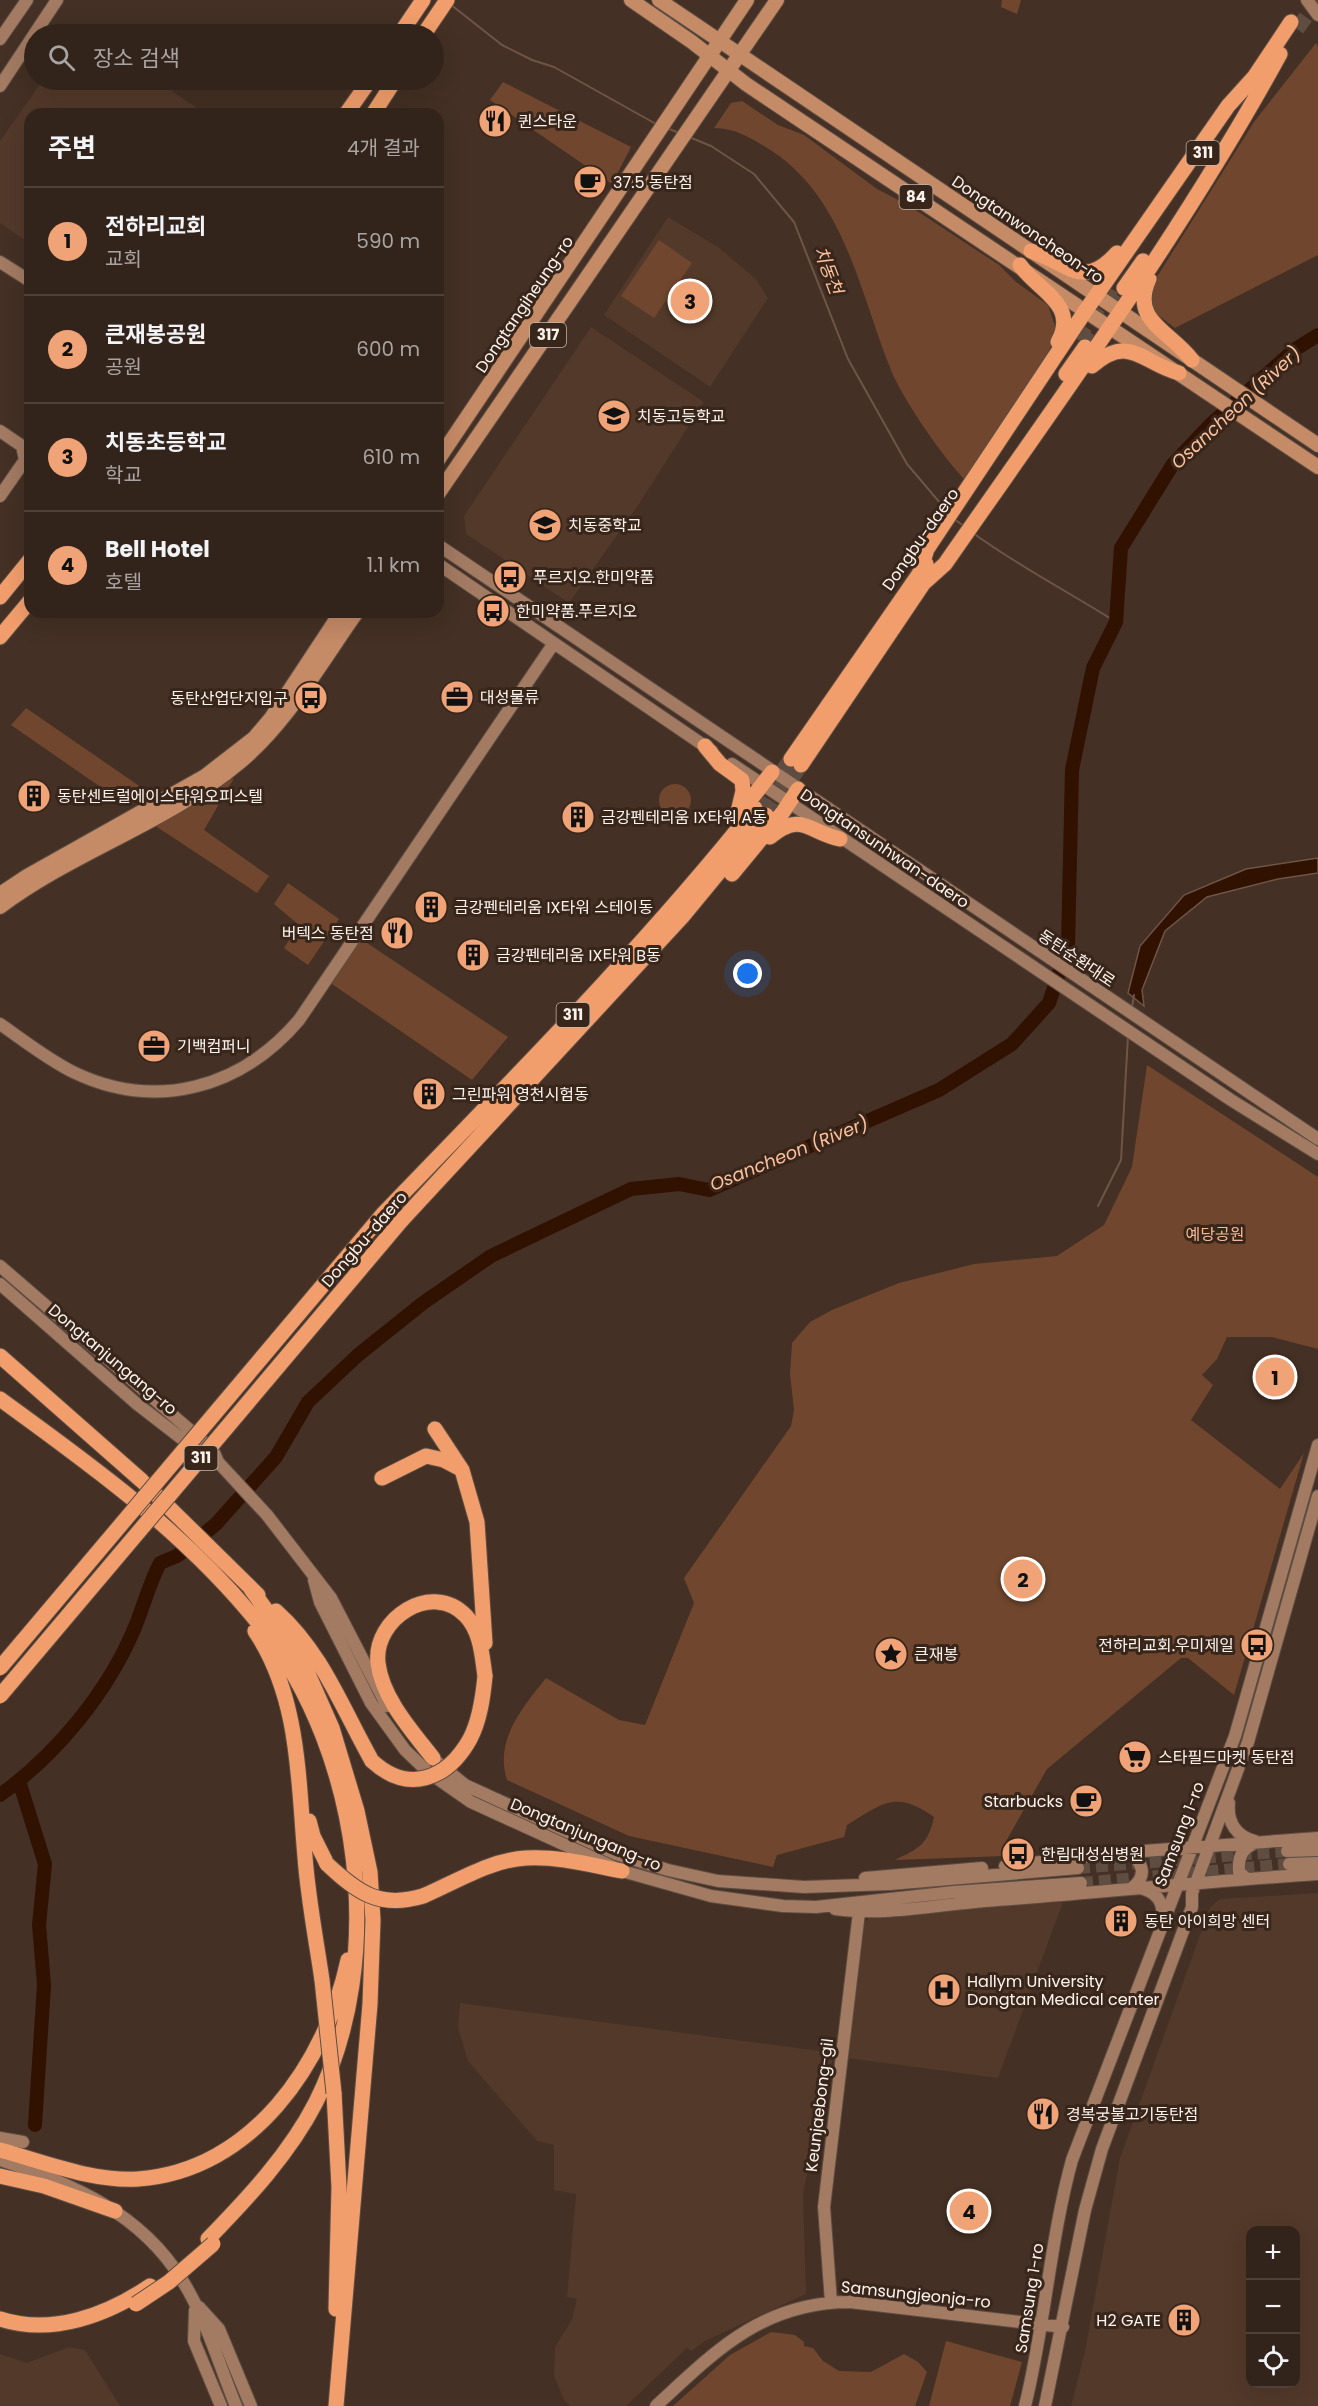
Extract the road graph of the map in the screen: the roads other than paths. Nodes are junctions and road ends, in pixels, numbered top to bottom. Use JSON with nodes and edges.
{"nodes":[{"id":1,"x":27,"y":0,"type":"edge"},
{"id":2,"x":423,"y":0,"type":"edge"},
{"id":3,"x":447,"y":0,"type":"edge"},
{"id":4,"x":631,"y":0,"type":"edge"},
{"id":5,"x":659,"y":0,"type":"edge"},
{"id":6,"x":777,"y":0,"type":"edge"},
{"id":7,"x":1307,"y":0,"type":"edge"},
{"id":8,"x":54,"y":1,"type":"edge"},
{"id":9,"x":746,"y":1,"type":"edge"},
{"id":10,"x":1318,"y":15,"type":"edge"},
{"id":11,"x":766,"y":16,"type":"junction"},
{"id":12,"x":39,"y":24,"type":"edge"},
{"id":13,"x":406,"y":24,"type":"edge"},
{"id":14,"x":431,"y":24,"type":"edge"},
{"id":15,"x":0,"y":39,"type":"edge"},
{"id":16,"x":720,"y":41,"type":"junction"},
{"id":17,"x":24,"y":48,"type":"edge"},
{"id":18,"x":1280,"y":54,"type":"junction"},
{"id":19,"x":740,"y":55,"type":"junction"},
{"id":20,"x":710,"y":56,"type":"junction"},
{"id":21,"x":729,"y":71,"type":"junction"},
{"id":22,"x":1256,"y":75,"type":"junction"},
{"id":23,"x":0,"y":86,"type":"edge"},
{"id":24,"x":363,"y":90,"type":"edge"},
{"id":25,"x":389,"y":90,"type":"edge"},
{"id":26,"x":350,"y":108,"type":"edge"},
{"id":27,"x":377,"y":108,"type":"edge"},
{"id":28,"x":1143,"y":228,"type":"junction"},
{"id":29,"x":1165,"y":245,"type":"junction"},
{"id":30,"x":1031,"y":251,"type":"junction"},
{"id":31,"x":0,"y":253,"type":"edge"},
{"id":32,"x":0,"y":262,"type":"edge"},
{"id":33,"x":1020,"y":265,"type":"junction"},
{"id":34,"x":24,"y":268,"type":"edge"},
{"id":35,"x":24,"y":277,"type":"edge"},
{"id":36,"x":1096,"y":295,"type":"junction"},
{"id":37,"x":1086,"y":310,"type":"junction"},
{"id":38,"x":1121,"y":312,"type":"junction"},
{"id":39,"x":1111,"y":327,"type":"junction"},
{"id":40,"x":1081,"y":343,"type":"tunnel mouth"},
{"id":41,"x":1192,"y":360,"type":"junction"},
{"id":42,"x":1052,"y":361,"type":"junction"},
{"id":43,"x":1179,"y":373,"type":"junction"},
{"id":44,"x":1077,"y":376,"type":"junction"},
{"id":45,"x":0,"y":431,"type":"edge"},
{"id":46,"x":1318,"y":446,"type":"edge"},
{"id":47,"x":444,"y":451,"type":"edge"},
{"id":48,"x":24,"y":453,"type":"edge"},
{"id":49,"x":24,"y":463,"type":"edge"},
{"id":50,"x":1314,"y":465,"type":"edge"},
{"id":51,"x":444,"y":485,"type":"edge"},
{"id":52,"x":978,"y":495,"type":"junction"},
{"id":53,"x":0,"y":496,"type":"edge"},
{"id":54,"x":444,"y":549,"type":"edge"},
{"id":55,"x":24,"y":567,"type":"edge"},
{"id":56,"x":444,"y":568,"type":"edge"},
{"id":57,"x":0,"y":597,"type":"edge"},
{"id":58,"x":24,"y":609,"type":"edge"},
{"id":59,"x":338,"y":618,"type":"edge"},
{"id":60,"x":353,"y":618,"type":"edge"},
{"id":61,"x":0,"y":637,"type":"edge"},
{"id":62,"x":554,"y":643,"type":"junction"},
{"id":63,"x":705,"y":746,"type":"junction"},
{"id":64,"x":796,"y":762,"type":"tunnel mouth"},
{"id":65,"x":772,"y":772,"type":"junction"},
{"id":66,"x":763,"y":785,"type":"junction"},
{"id":67,"x":798,"y":789,"type":"junction"},
{"id":68,"x":789,"y":803,"type":"junction"},
{"id":69,"x":736,"y":818,"type":"junction"},
{"id":70,"x":840,"y":839,"type":"junction"},
{"id":71,"x":751,"y":853,"type":"junction"},
{"id":72,"x":0,"y":894,"type":"edge"},
{"id":73,"x":0,"y":907,"type":"edge"},
{"id":74,"x":980,"y":912,"type":"joint"},
{"id":75,"x":0,"y":1024,"type":"edge"},
{"id":76,"x":523,"y":1069,"type":"junction"},
{"id":77,"x":512,"y":1103,"type":"junction"},
{"id":78,"x":1318,"y":1139,"type":"edge"},
{"id":79,"x":1318,"y":1154,"type":"edge"},
{"id":80,"x":0,"y":1266,"type":"edge"},
{"id":81,"x":0,"y":1284,"type":"edge"},
{"id":82,"x":0,"y":1356,"type":"edge"},
{"id":83,"x":0,"y":1398,"type":"edge"},
{"id":84,"x":435,"y":1429,"type":"dead end"},
{"id":85,"x":1318,"y":1445,"type":"edge"},
{"id":86,"x":212,"y":1457,"type":"junction"},
{"id":87,"x":462,"y":1470,"type":"junction"},
{"id":88,"x":382,"y":1478,"type":"dead end"},
{"id":89,"x":1318,"y":1496,"type":"edge"},
{"id":90,"x":311,"y":1573,"type":"junction"},
{"id":91,"x":224,"y":1586,"type":"junction"},
{"id":92,"x":251,"y":1589,"type":"junction"},
{"id":93,"x":0,"y":1668,"type":"edge"},
{"id":94,"x":485,"y":1676,"type":"junction"},
{"id":95,"x":0,"y":1696,"type":"edge"},
{"id":96,"x":1229,"y":1751,"type":"junction"},
{"id":97,"x":433,"y":1758,"type":"junction"},
{"id":98,"x":301,"y":1786,"type":"junction"},
{"id":99,"x":1230,"y":1796,"type":"junction"},
{"id":100,"x":357,"y":1810,"type":"junction"},
{"id":101,"x":1221,"y":1817,"type":"junction"},
{"id":102,"x":1318,"y":1838,"type":"edge"},
{"id":103,"x":1258,"y":1843,"type":"junction"},
{"id":104,"x":1210,"y":1846,"type":"junction"},
{"id":105,"x":1192,"y":1847,"type":"junction"},
{"id":106,"x":1318,"y":1850,"type":"edge"},
{"id":107,"x":1130,"y":1852,"type":"junction"},
{"id":108,"x":1318,"y":1863,"type":"edge"},
{"id":109,"x":353,"y":1868,"type":"junction"},
{"id":110,"x":1078,"y":1868,"type":"tunnel mouth"},
{"id":111,"x":622,"y":1871,"type":"junction"},
{"id":112,"x":1318,"y":1874,"type":"edge"},
{"id":113,"x":1247,"y":1879,"type":"junction"},
{"id":114,"x":1197,"y":1882,"type":"junction"},
{"id":115,"x":1081,"y":1883,"type":"tunnel mouth"},
{"id":116,"x":1178,"y":1884,"type":"junction"},
{"id":117,"x":804,"y":1887,"type":"junction"},
{"id":118,"x":1133,"y":1887,"type":"junction"},
{"id":119,"x":816,"y":1906,"type":"junction"},
{"id":120,"x":859,"y":1912,"type":"junction"},
{"id":121,"x":1161,"y":1929,"type":"junction"},
{"id":122,"x":0,"y":2138,"type":"edge"},
{"id":123,"x":23,"y":2142,"type":"dead end"},
{"id":124,"x":0,"y":2150,"type":"edge"},
{"id":125,"x":0,"y":2160,"type":"edge"},
{"id":126,"x":46,"y":2169,"type":"junction"},
{"id":127,"x":0,"y":2176,"type":"edge"},
{"id":128,"x":115,"y":2211,"type":"junction"},
{"id":129,"x":210,"y":2242,"type":"junction"},
{"id":130,"x":831,"y":2302,"type":"junction"},
{"id":131,"x":195,"y":2303,"type":"junction"},
{"id":132,"x":128,"y":2304,"type":"junction"},
{"id":133,"x":0,"y":2319,"type":"edge"},
{"id":134,"x":1043,"y":2325,"type":"junction"},
{"id":135,"x":1063,"y":2326,"type":"junction"},
{"id":136,"x":0,"y":2327,"type":"edge"},
{"id":137,"x":45,"y":2328,"type":"junction"},
{"id":138,"x":341,"y":2354,"type":"junction"},
{"id":139,"x":221,"y":2406,"type":"edge"},
{"id":140,"x":236,"y":2406,"type":"edge"},
{"id":141,"x":251,"y":2406,"type":"edge"},
{"id":142,"x":329,"y":2406,"type":"edge"},
{"id":143,"x":336,"y":2406,"type":"edge"},
{"id":144,"x":656,"y":2406,"type":"edge"},
{"id":145,"x":1025,"y":2406,"type":"edge"},
{"id":146,"x":1045,"y":2406,"type":"edge"}],
"edges":[{"from":1,"to":15,"type":"street"},
{"from":2,"to":13,"type":"highway"},
{"from":3,"to":14,"type":"highway"},
{"from":4,"to":20,"type":"main road","number":"84"},
{"from":5,"to":16,"type":"main road","number":"84"},
{"from":6,"to":11,"type":"main road","number":"317"},
{"from":7,"to":10,"type":"street"},
{"from":8,"to":12,"type":"street"},
{"from":9,"to":11,"type":"main road"},
{"from":9,"to":16,"type":"main road","number":"317"},
{"from":11,"to":19,"type":"main road","number":"317"},
{"from":16,"to":19,"type":"main road","name":"Dongtanwoncheon-ro","number":"84"},
{"from":16,"to":20,"type":"main road","number":"317"},
{"from":17,"to":23,"type":"street"},
{"from":18,"to":22,"type":"highway","number":"311"},
{"from":18,"to":22,"type":"highway","number":"311"},
{"from":18,"to":29,"type":"highway"},
{"from":19,"to":21,"type":"main road","number":"317"},
{"from":19,"to":30,"type":"main road","name":"Dongtanwoncheon-ro","number":"84"},
{"from":20,"to":21,"type":"main road","name":"Dongtanwoncheon-ro","number":"84"},
{"from":20,"to":47,"type":"main road","name":"Dongtangiheung-ro","number":"317"},
{"from":21,"to":33,"type":"main road","name":"Dongtanwoncheon-ro","number":"84"},
{"from":21,"to":51,"type":"main road","number":"317"},
{"from":22,"to":28,"type":"highway"},
{"from":24,"to":26,"type":"highway"},
{"from":25,"to":27,"type":"highway"},
{"from":28,"to":30,"type":"highway"},
{"from":28,"to":36,"type":"highway"},
{"from":29,"to":38,"type":"highway"},
{"from":29,"to":41,"type":"highway"},
{"from":30,"to":36,"type":"main road","name":"Dongtanwoncheon-ro","number":"84"},
{"from":31,"to":34,"type":"street"},
{"from":32,"to":35,"type":"street"},
{"from":33,"to":37,"type":"main road","name":"Dongtanwoncheon-ro","number":"84"},
{"from":33,"to":42,"type":"highway"},
{"from":36,"to":37,"type":"highway"},
{"from":36,"to":38,"type":"main road","name":"Dongtanwoncheon-ro","number":"84"},
{"from":37,"to":39,"type":"main road","name":"Dongtanwoncheon-ro","number":"84"},
{"from":37,"to":42,"type":"highway"},
{"from":38,"to":39,"type":"highway"},
{"from":38,"to":41,"type":"main road","name":"Dongtanwoncheon-ro","number":"84"},
{"from":39,"to":43,"type":"main road","name":"Dongtanwoncheon-ro","number":"84"},
{"from":39,"to":44,"type":"highway"},
{"from":40,"to":52,"type":"highway","name":"Dongbu-daero"},
{"from":41,"to":46,"type":"main road","name":"Dongtanwoncheon-ro","number":"84"},
{"from":42,"to":52,"type":"highway"},
{"from":43,"to":44,"type":"highway"},
{"from":43,"to":50,"type":"main road","number":"84"},
{"from":44,"to":52,"type":"highway"},
{"from":45,"to":48,"type":"street"},
{"from":49,"to":53,"type":"street"},
{"from":52,"to":64,"type":"highway","name":"Dongbu-daero"},
{"from":54,"to":65,"type":"street","name":"Dongtansunhwan-daero"},
{"from":55,"to":57,"type":"highway"},
{"from":56,"to":62,"type":"street","name":"Dongtansunhwan-daero"},
{"from":58,"to":61,"type":"highway"},
{"from":59,"to":72,"type":"main road"},
{"from":60,"to":73,"type":"main road"},
{"from":62,"to":63,"type":"street","name":"Dongtansunhwan-daero"},
{"from":62,"to":75,"type":"street"},
{"from":63,"to":66,"type":"street","name":"Dongtansunhwan-daero"},
{"from":63,"to":69,"type":"highway"},
{"from":65,"to":66,"type":"highway"},
{"from":65,"to":67,"type":"street","name":"Dongtansunhwan-daero"},
{"from":66,"to":68,"type":"street","name":"Dongtansunhwan-daero"},
{"from":66,"to":69,"type":"highway"},
{"from":67,"to":68,"type":"highway"},
{"from":67,"to":74,"type":"street","name":"Dongtansunhwan-daero"},
{"from":68,"to":70,"type":"street","name":"Dongtansunhwan-daero"},
{"from":68,"to":71,"type":"highway"},
{"from":69,"to":76,"type":"highway"},
{"from":70,"to":71,"type":"highway"},
{"from":70,"to":79,"type":"street","name":"Dongtansunhwan-daero"},
{"from":71,"to":77,"type":"highway"},
{"from":74,"to":78,"type":"street","name":"동탄순환대로"},
{"from":76,"to":77,"type":"highway","name":"Dongbu-daero","number":"311"},
{"from":76,"to":93,"type":"highway","name":"Dongbu-daero","number":"311","bridge":true},
{"from":77,"to":95,"type":"highway","name":"Dongbu-daero","number":"311","bridge":true},
{"from":80,"to":86,"type":"street"},
{"from":81,"to":86,"type":"street","name":"Dongtanjungang-ro"},
{"from":82,"to":92,"type":"highway","bridge":true},
{"from":83,"to":91,"type":"highway","bridge":true},
{"from":84,"to":87,"type":"highway"},
{"from":85,"to":96,"type":"street","name":"Samsung 1-ro"},
{"from":86,"to":90,"type":"street","name":"Dongtanjungang-ro"},
{"from":87,"to":88,"type":"highway"},
{"from":87,"to":94,"type":"highway"},
{"from":89,"to":99,"type":"street","name":"Samsung 1-ro"},
{"from":90,"to":97,"type":"street","name":"Dongtanjungang-ro"},
{"from":90,"to":111,"type":"street","name":"Dongtanjungang-ro"},
{"from":91,"to":98,"type":"highway"},
{"from":91,"to":109,"type":"highway"},
{"from":92,"to":94,"type":"highway","bridge":true},
{"from":92,"to":100,"type":"highway"},
{"from":94,"to":97,"type":"highway"},
{"from":96,"to":101,"type":"street"},
{"from":96,"to":105,"type":"street","name":"Samsung 1-ro"},
{"from":97,"to":117,"type":"street","name":"Dongtanjungang-ro"},
{"from":98,"to":111,"type":"highway","bridge":true},
{"from":98,"to":142,"type":"highway","bridge":true},
{"from":99,"to":101,"type":"street","name":"Samsung 1-ro"},
{"from":99,"to":103,"type":"street"},
{"from":100,"to":129,"type":"highway"},
{"from":100,"to":138,"type":"highway"},
{"from":101,"to":104,"type":"street","name":"Samsung 1-ro"},
{"from":102,"to":103,"type":"street"},
{"from":103,"to":104,"type":"street"},
{"from":103,"to":113,"type":"street"},
{"from":104,"to":105,"type":"street"},
{"from":104,"to":114,"type":"street","name":"Samsung 1-ro"},
{"from":105,"to":107,"type":"street"},
{"from":105,"to":116,"type":"street","name":"Samsung 1-ro"},
{"from":106,"to":108,"type":"street"},
{"from":107,"to":117,"type":"street"},
{"from":107,"to":118,"type":"street"},
{"from":109,"to":126,"type":"highway"},
{"from":109,"to":129,"type":"highway"},
{"from":110,"to":117,"type":"street"},
{"from":111,"to":119,"type":"street","name":"Dongtanjungang-ro"},
{"from":112,"to":113,"type":"street"},
{"from":113,"to":114,"type":"street"},
{"from":114,"to":116,"type":"street"},
{"from":114,"to":135,"type":"street","name":"Samsung 1-ro"},
{"from":115,"to":119,"type":"street","name":"Dongtanjungang-ro"},
{"from":116,"to":118,"type":"street"},
{"from":116,"to":121,"type":"street","name":"Samsung 1-ro"},
{"from":118,"to":120,"type":"street"},
{"from":118,"to":121,"type":"street"},
{"from":119,"to":120,"type":"street"},
{"from":120,"to":130,"type":"street","name":"Keunjaebong-gil"},
{"from":121,"to":134,"type":"street","name":"Samsung 1-ro"},
{"from":122,"to":123,"type":"street"},
{"from":124,"to":126,"type":"highway"},
{"from":125,"to":126,"type":"street"},
{"from":126,"to":128,"type":"street"},
{"from":127,"to":128,"type":"highway"},
{"from":128,"to":131,"type":"street"},
{"from":129,"to":132,"type":"highway"},
{"from":129,"to":132,"type":"highway","bridge":true},
{"from":130,"to":134,"type":"street","name":"Samsungjeonja-ro"},
{"from":130,"to":144,"type":"street","name":"Samsungjeonja-ro"},
{"from":131,"to":139,"type":"street"},
{"from":131,"to":140,"type":"street"},
{"from":131,"to":141,"type":"street"},
{"from":132,"to":137,"type":"highway"},
{"from":132,"to":137,"type":"highway"},
{"from":133,"to":137,"type":"highway"},
{"from":134,"to":135,"type":"street","name":"Samsungjeonja-ro"},
{"from":134,"to":145,"type":"street","name":"Samsung 1-ro"},
{"from":135,"to":146,"type":"street","name":"Samsung 1-ro"},
{"from":136,"to":137,"type":"highway"},
{"from":138,"to":142,"type":"highway"},
{"from":138,"to":143,"type":"highway"}]}
